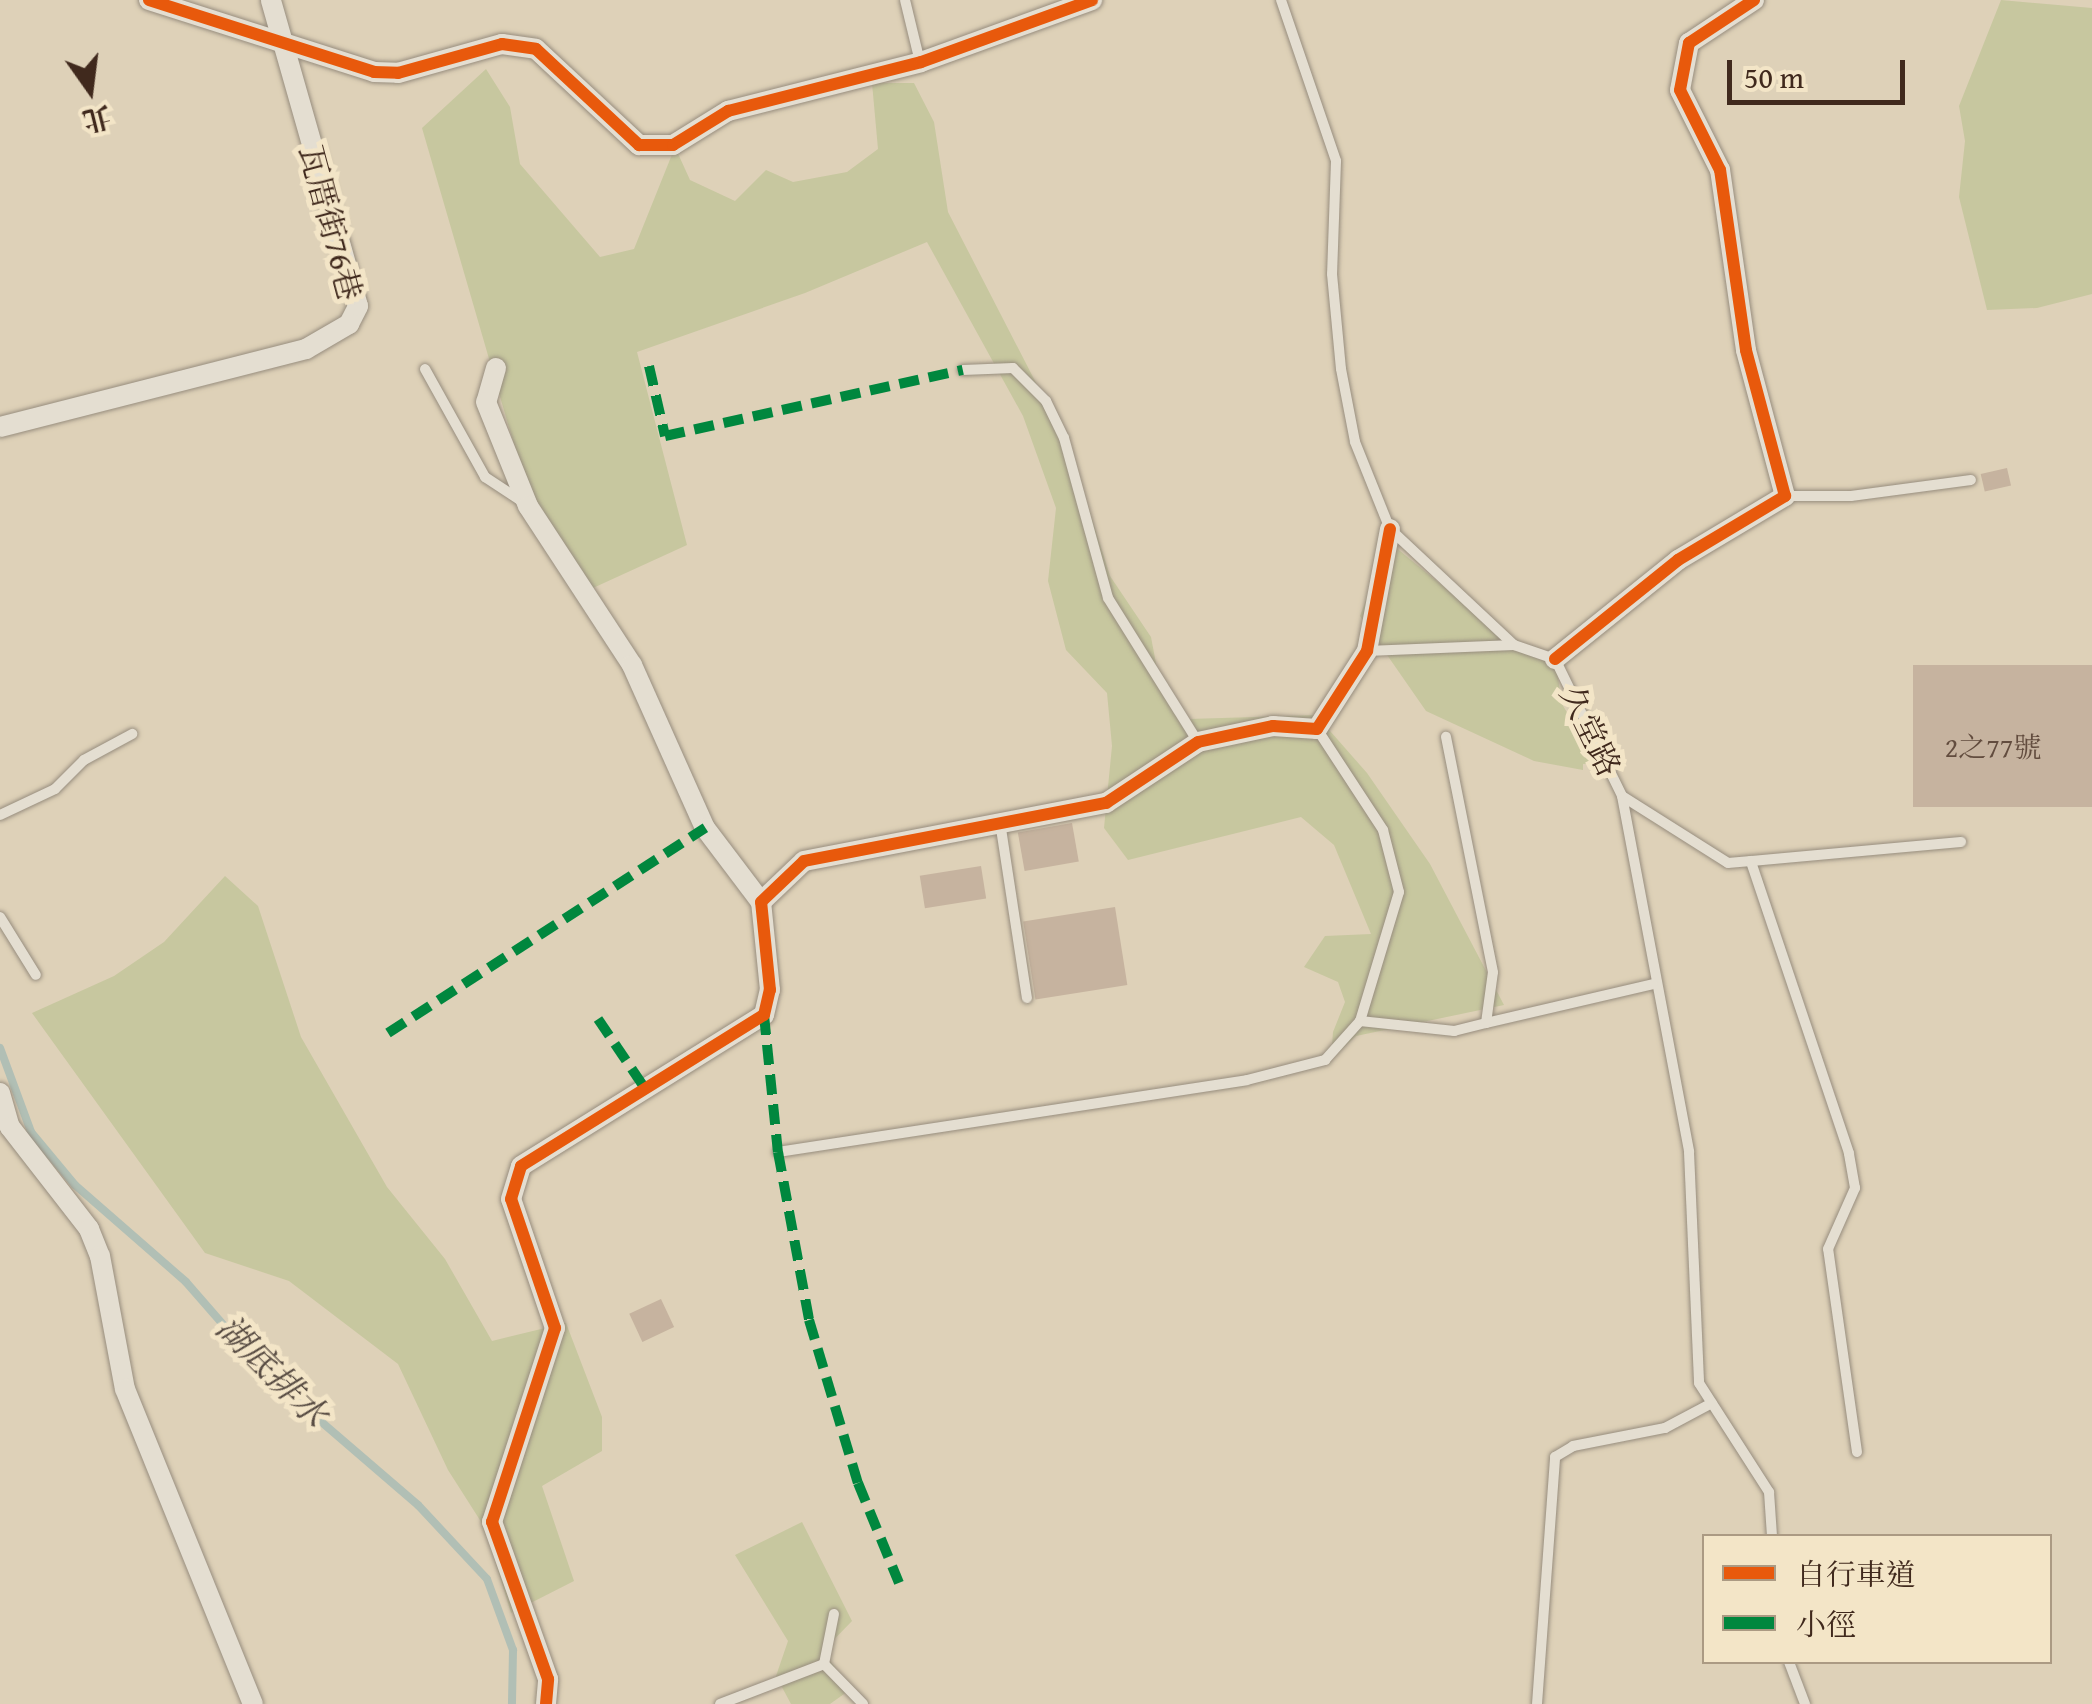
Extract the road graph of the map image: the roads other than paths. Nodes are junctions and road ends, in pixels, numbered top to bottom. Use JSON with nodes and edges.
{"nodes":[{"id":1,"x":149,"y":0,"type":"edge"},
{"id":2,"x":271,"y":0,"type":"edge"},
{"id":3,"x":905,"y":0,"type":"edge"},
{"id":4,"x":1092,"y":0,"type":"edge"},
{"id":5,"x":1281,"y":0,"type":"edge"},
{"id":6,"x":1754,"y":0,"type":"edge"},
{"id":7,"x":279,"y":40,"type":"junction"},
{"id":8,"x":921,"y":62,"type":"junction"},
{"id":9,"x":496,"y":368,"type":"dead end"},
{"id":10,"x":426,"y":369,"type":"dead end"},
{"id":11,"x":963,"y":370,"type":"dead end"},
{"id":12,"x":0,"y":427,"type":"edge"},
{"id":13,"x":1971,"y":480,"type":"dead end"},
{"id":14,"x":1785,"y":496,"type":"junction"},
{"id":15,"x":528,"y":506,"type":"junction"},
{"id":16,"x":1390,"y":529,"type":"junction"},
{"id":17,"x":1514,"y":645,"type":"junction"},
{"id":18,"x":1367,"y":651,"type":"junction"},
{"id":19,"x":1555,"y":659,"type":"junction"},
{"id":20,"x":1318,"y":729,"type":"junction"},
{"id":21,"x":132,"y":734,"type":"dead end"},
{"id":22,"x":1446,"y":737,"type":"dead end"},
{"id":23,"x":1198,"y":742,"type":"junction"},
{"id":24,"x":1622,"y":796,"type":"junction"},
{"id":25,"x":0,"y":816,"type":"edge"},
{"id":26,"x":1000,"y":822,"type":"junction"},
{"id":27,"x":1961,"y":842,"type":"dead end"},
{"id":28,"x":1751,"y":862,"type":"junction"},
{"id":29,"x":761,"y":902,"type":"junction"},
{"id":30,"x":0,"y":917,"type":"edge"},
{"id":31,"x":36,"y":975,"type":"dead end"},
{"id":32,"x":1654,"y":984,"type":"junction"},
{"id":33,"x":1027,"y":998,"type":"dead end"},
{"id":34,"x":1360,"y":1021,"type":"junction"},
{"id":35,"x":1486,"y":1023,"type":"junction"},
{"id":36,"x":0,"y":1093,"type":"edge"},
{"id":37,"x":778,"y":1152,"type":"dead end"},
{"id":38,"x":1712,"y":1402,"type":"junction"},
{"id":39,"x":1857,"y":1452,"type":"dead end"},
{"id":40,"x":1772,"y":1534,"type":"edge"},
{"id":41,"x":834,"y":1614,"type":"dead end"},
{"id":42,"x":824,"y":1664,"type":"junction"},
{"id":43,"x":1790,"y":1664,"type":"edge"},
{"id":44,"x":253,"y":1704,"type":"edge"},
{"id":45,"x":546,"y":1704,"type":"edge"},
{"id":46,"x":720,"y":1704,"type":"edge"},
{"id":47,"x":863,"y":1704,"type":"edge"},
{"id":48,"x":1537,"y":1704,"type":"edge"},
{"id":49,"x":1806,"y":1704,"type":"edge"}],
"edges":[{"from":1,"to":7,"type":"street"},
{"from":2,"to":7,"type":"street","name":"瓦厝街76巷"},
{"from":3,"to":8,"type":"lane"},
{"from":4,"to":8,"type":"street"},
{"from":5,"to":16,"type":"lane","name":"久堂路"},
{"from":6,"to":14,"type":"street"},
{"from":7,"to":8,"type":"street"},
{"from":7,"to":12,"type":"street","name":"瓦厝街76巷"},
{"from":9,"to":15,"type":"street"},
{"from":10,"to":15,"type":"lane"},
{"from":11,"to":23,"type":"lane"},
{"from":13,"to":14,"type":"lane"},
{"from":14,"to":19,"type":"street"},
{"from":15,"to":29,"type":"street"},
{"from":16,"to":17,"type":"lane","name":"久堂路"},
{"from":16,"to":18,"type":"street"},
{"from":17,"to":18,"type":"lane"},
{"from":17,"to":19,"type":"lane","name":"久堂路"},
{"from":18,"to":20,"type":"street"},
{"from":19,"to":24,"type":"lane","name":"久堂路"},
{"from":20,"to":23,"type":"street"},
{"from":20,"to":34,"type":"lane"},
{"from":21,"to":25,"type":"lane"},
{"from":22,"to":35,"type":"lane"},
{"from":23,"to":26,"type":"street"},
{"from":24,"to":28,"type":"lane"},
{"from":24,"to":32,"type":"lane","name":"久堂路"},
{"from":26,"to":29,"type":"street"},
{"from":26,"to":33,"type":"lane"},
{"from":27,"to":28,"type":"lane"},
{"from":28,"to":39,"type":"lane"},
{"from":29,"to":45,"type":"street"},
{"from":30,"to":31,"type":"lane"},
{"from":32,"to":35,"type":"lane"},
{"from":32,"to":38,"type":"lane","name":"久堂路"},
{"from":34,"to":35,"type":"lane"},
{"from":34,"to":37,"type":"lane"},
{"from":36,"to":44,"type":"street"},
{"from":38,"to":40,"type":"lane","name":"久堂路"},
{"from":38,"to":48,"type":"lane"},
{"from":41,"to":42,"type":"lane"},
{"from":42,"to":46,"type":"lane"},
{"from":42,"to":47,"type":"lane"},
{"from":43,"to":49,"type":"lane"}]}
